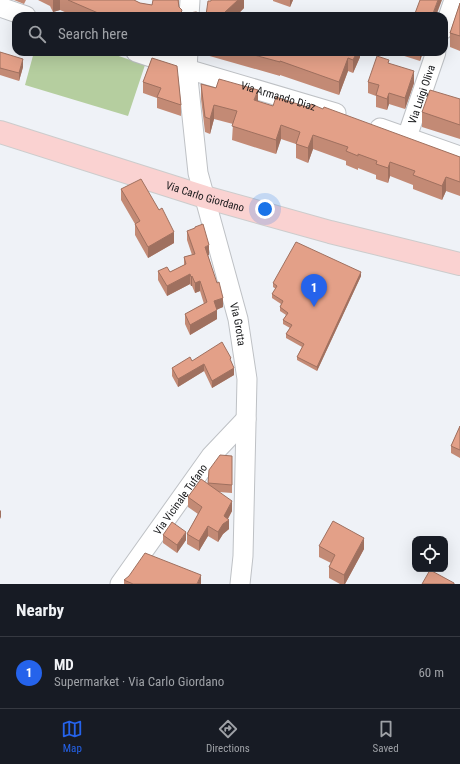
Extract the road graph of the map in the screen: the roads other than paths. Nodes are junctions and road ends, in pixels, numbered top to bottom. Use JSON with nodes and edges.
{"nodes":[{"id":1,"x":190,"y":0,"type":"edge"},
{"id":2,"x":454,"y":0,"type":"edge"},
{"id":3,"x":0,"y":7,"type":"edge"},
{"id":4,"x":14,"y":12,"type":"edge"},
{"id":5,"x":189,"y":12,"type":"edge"},
{"id":6,"x":448,"y":17,"type":"edge"},
{"id":7,"x":162,"y":56,"type":"edge"},
{"id":8,"x":435,"y":56,"type":"edge"},
{"id":9,"x":187,"y":60,"type":"edge"},
{"id":10,"x":0,"y":132,"type":"edge"},
{"id":11,"x":407,"y":137,"type":"junction"},
{"id":12,"x":460,"y":156,"type":"edge"},
{"id":13,"x":205,"y":197,"type":"junction"},
{"id":14,"x":460,"y":264,"type":"edge"},
{"id":15,"x":246,"y":419,"type":"junction"},
{"id":16,"x":120,"y":584,"type":"edge"},
{"id":17,"x":240,"y":584,"type":"edge"}],
"edges":[{"from":1,"to":5,"type":"street"},
{"from":2,"to":6,"type":"street"},
{"from":3,"to":4,"type":"street"},
{"from":7,"to":9,"type":"street","name":"Via Armando Diaz"},
{"from":8,"to":11,"type":"street","name":"Via Luigi Oliva"},
{"from":9,"to":11,"type":"street","name":"Via Armando Diaz"},
{"from":9,"to":13,"type":"street","name":"Via Grotta"},
{"from":10,"to":13,"type":"main road","name":"Via Carlo Giordano"},
{"from":11,"to":12,"type":"street","name":"Via Armando Diaz"},
{"from":13,"to":14,"type":"main road","name":"Via Carlo Giordano"},
{"from":13,"to":15,"type":"street","name":"Via Grotta"},
{"from":15,"to":16,"type":"street","name":"Via Vicinale Tufano"},
{"from":15,"to":17,"type":"street","name":"Via Grotta"}]}
